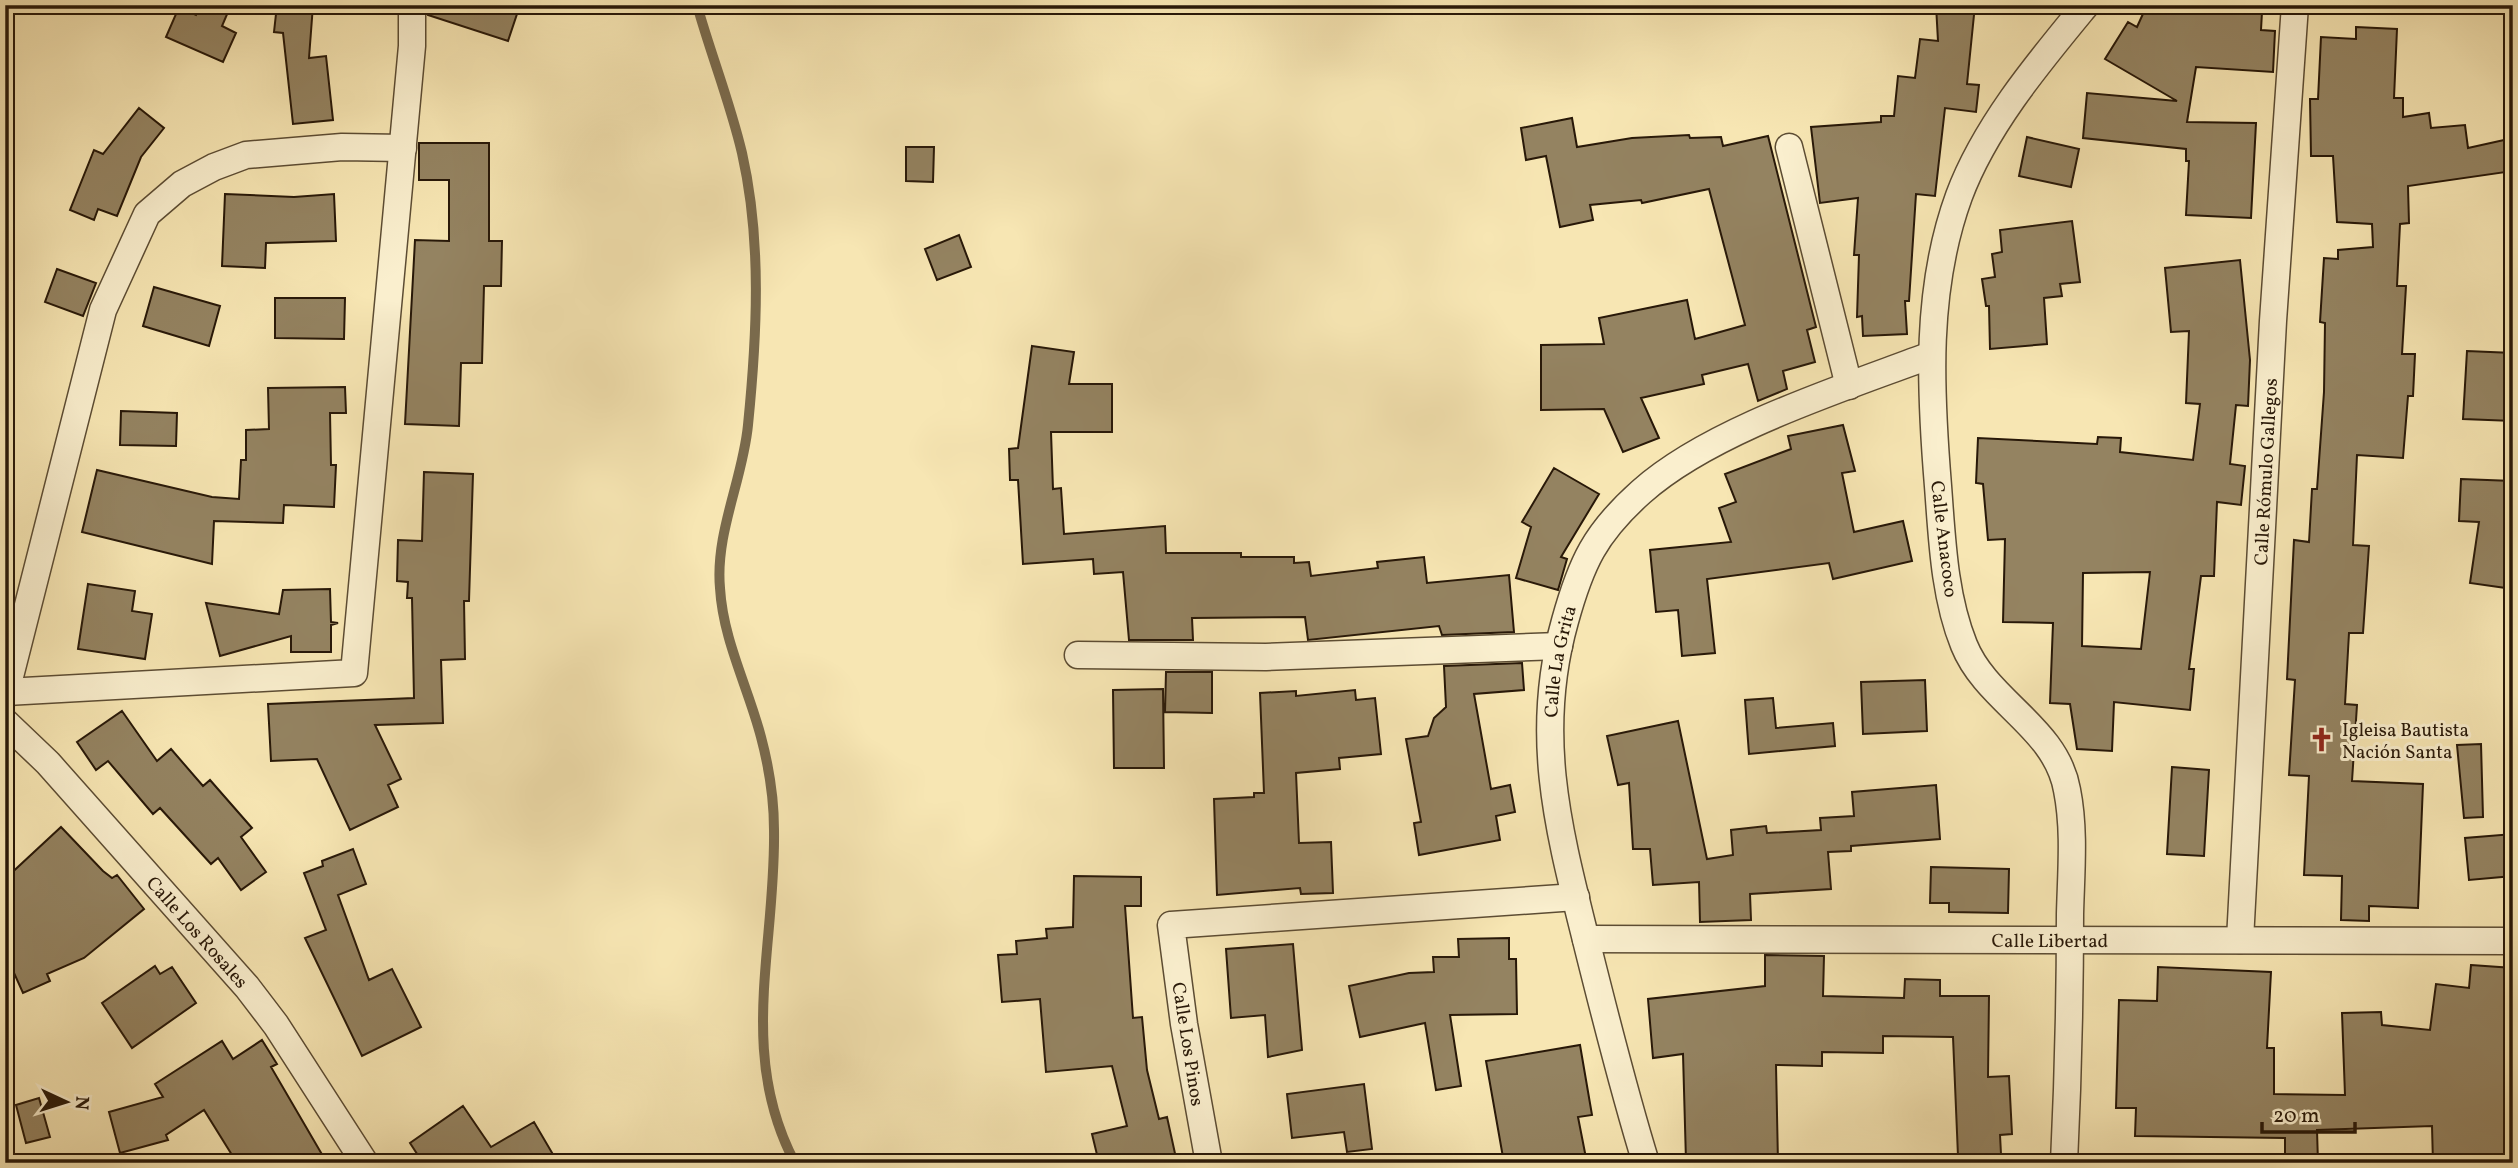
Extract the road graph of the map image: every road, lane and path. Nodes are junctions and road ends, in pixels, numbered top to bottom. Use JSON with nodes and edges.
{"nodes":[{"id":1,"x":412,"y":5,"type":"edge"},
{"id":2,"x":2086,"y":5,"type":"edge"},
{"id":3,"x":2295,"y":5,"type":"edge"},
{"id":4,"x":1789,"y":147,"type":"dead end"},
{"id":5,"x":403,"y":148,"type":"junction"},
{"id":6,"x":1931,"y":355,"type":"junction"},
{"id":7,"x":1849,"y":386,"type":"junction"},
{"id":8,"x":1559,"y":646,"type":"junction"},
{"id":9,"x":1078,"y":655,"type":"dead end"},
{"id":10,"x":6,"y":694,"type":"edge"},
{"id":11,"x":5,"y":722,"type":"edge"},
{"id":12,"x":1576,"y":897,"type":"junction"},
{"id":13,"x":1586,"y":939,"type":"junction"},
{"id":14,"x":2070,"y":939,"type":"junction"},
{"id":15,"x":2240,"y":940,"type":"junction"},
{"id":16,"x":2513,"y":941,"type":"edge"},
{"id":17,"x":365,"y":1163,"type":"edge"},
{"id":18,"x":1209,"y":1163,"type":"edge"},
{"id":19,"x":1646,"y":1163,"type":"edge"},
{"id":20,"x":2064,"y":1163,"type":"edge"}],
"edges":[{"from":1,"to":5,"type":"street"},
{"from":2,"to":6,"type":"street","name":"Calle Anacoco"},
{"from":3,"to":15,"type":"street","name":"Calle Rómulo Gallegos"},
{"from":4,"to":7,"type":"street"},
{"from":5,"to":10,"type":"street"},
{"from":5,"to":10,"type":"street"},
{"from":6,"to":7,"type":"street","name":"Calle La Grita"},
{"from":6,"to":14,"type":"street","name":"Calle Anacoco"},
{"from":7,"to":8,"type":"street","name":"Calle La Grita"},
{"from":8,"to":9,"type":"street"},
{"from":8,"to":12,"type":"street","name":"Calle La Grita"},
{"from":11,"to":17,"type":"street","name":"Calle Los Rosales"},
{"from":12,"to":13,"type":"street","name":"Calle La Grita"},
{"from":12,"to":18,"type":"street","name":"Calle Los Pinos"},
{"from":13,"to":14,"type":"street","name":"Calle Libertad"},
{"from":13,"to":19,"type":"street","name":"Calle La Grita"},
{"from":14,"to":15,"type":"street","name":"Calle Libertad"},
{"from":14,"to":20,"type":"street","name":"Calle Anacoco"},
{"from":15,"to":16,"type":"street","name":"Calle Libertad"}]}
